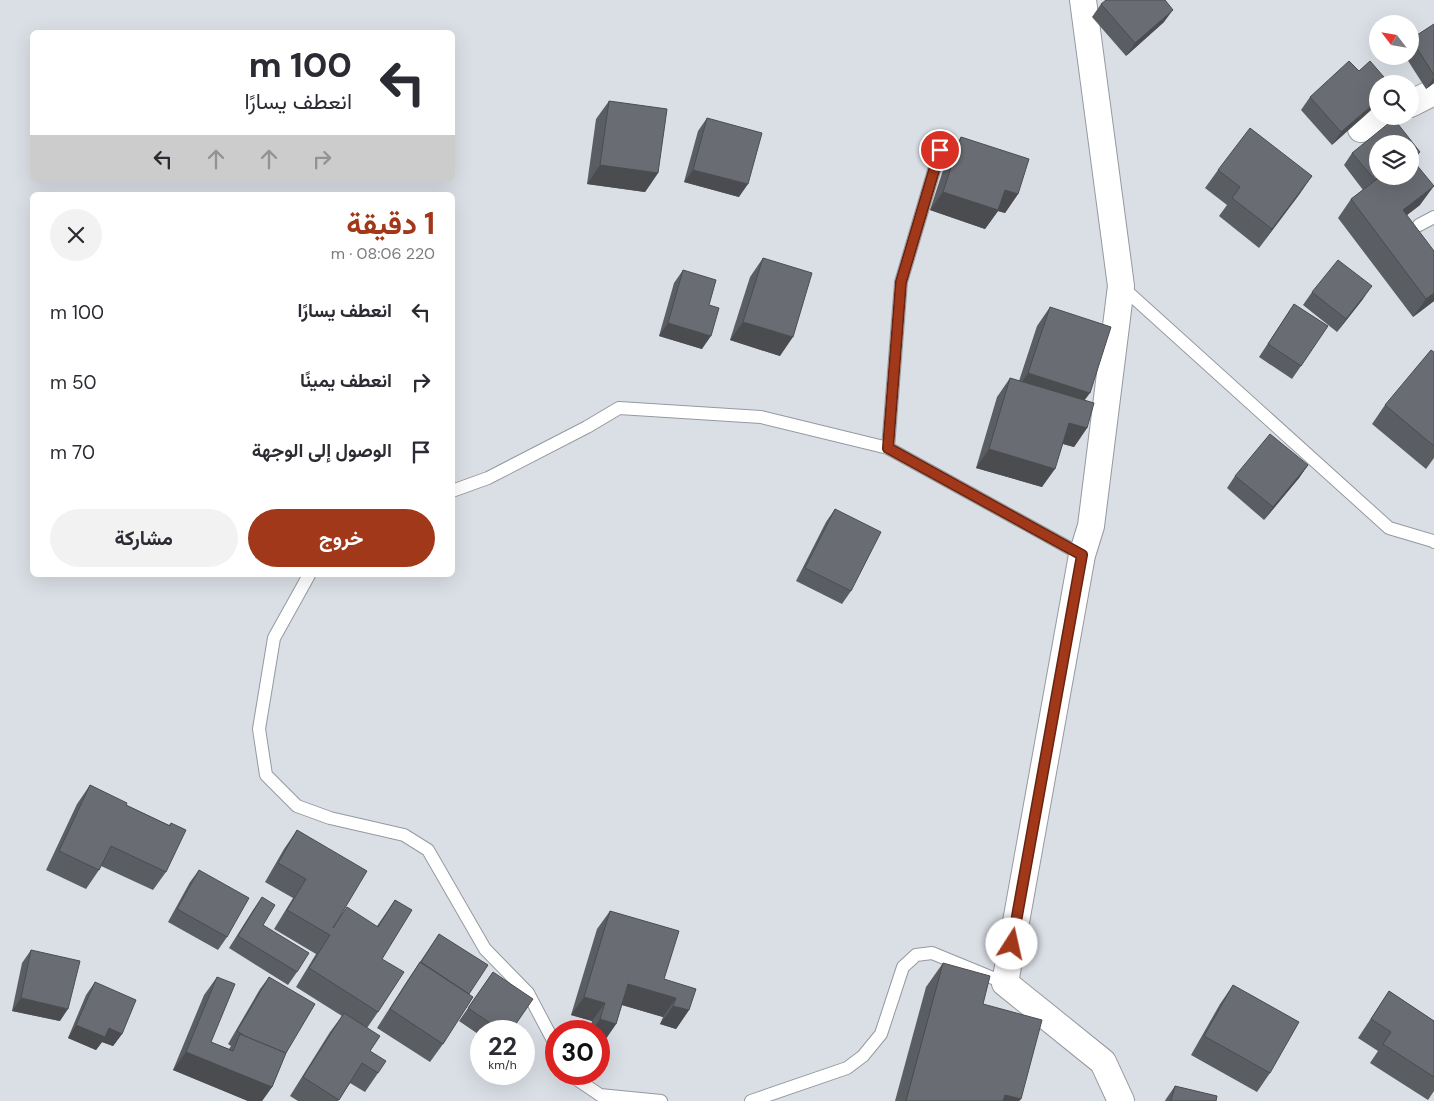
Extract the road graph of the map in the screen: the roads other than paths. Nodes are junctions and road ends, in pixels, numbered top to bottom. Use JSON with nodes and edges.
{"nodes":[{"id":1,"x":1083,"y":0,"type":"edge"},
{"id":2,"x":1434,"y":92,"type":"edge"},
{"id":3,"x":1419,"y":100,"type":"edge"},
{"id":4,"x":1369,"y":125,"type":"edge"},
{"id":5,"x":1361,"y":129,"type":"edge"},
{"id":6,"x":940,"y":150,"type":"dead end"},
{"id":7,"x":1434,"y":217,"type":"edge"},
{"id":8,"x":1419,"y":225,"type":"dead end"},
{"id":9,"x":1121,"y":286,"type":"junction"},
{"id":10,"x":888,"y":448,"type":"junction"},
{"id":11,"x":455,"y":490,"type":"edge"},
{"id":12,"x":1434,"y":541,"type":"edge"},
{"id":13,"x":1082,"y":555,"type":"junction"},
{"id":14,"x":308,"y":577,"type":"edge"},
{"id":15,"x":1005,"y":983,"type":"junction"},
{"id":16,"x":545,"y":1025,"type":"edge"},
{"id":17,"x":585,"y":1085,"type":"edge"},
{"id":18,"x":661,"y":1101,"type":"edge"},
{"id":19,"x":751,"y":1101,"type":"edge"},
{"id":20,"x":1120,"y":1101,"type":"edge"}],
"edges":[{"from":1,"to":9,"type":"street"},
{"from":2,"to":3,"type":"street"},
{"from":4,"to":5,"type":"street"},
{"from":6,"to":10,"type":"lane"},
{"from":7,"to":8,"type":"lane"},
{"from":9,"to":12,"type":"lane"},
{"from":9,"to":13,"type":"street"},
{"from":10,"to":11,"type":"lane"},
{"from":10,"to":13,"type":"lane"},
{"from":13,"to":15,"type":"street"},
{"from":14,"to":16,"type":"lane"},
{"from":15,"to":19,"type":"lane"},
{"from":15,"to":20,"type":"street"},
{"from":17,"to":18,"type":"lane"}]}
